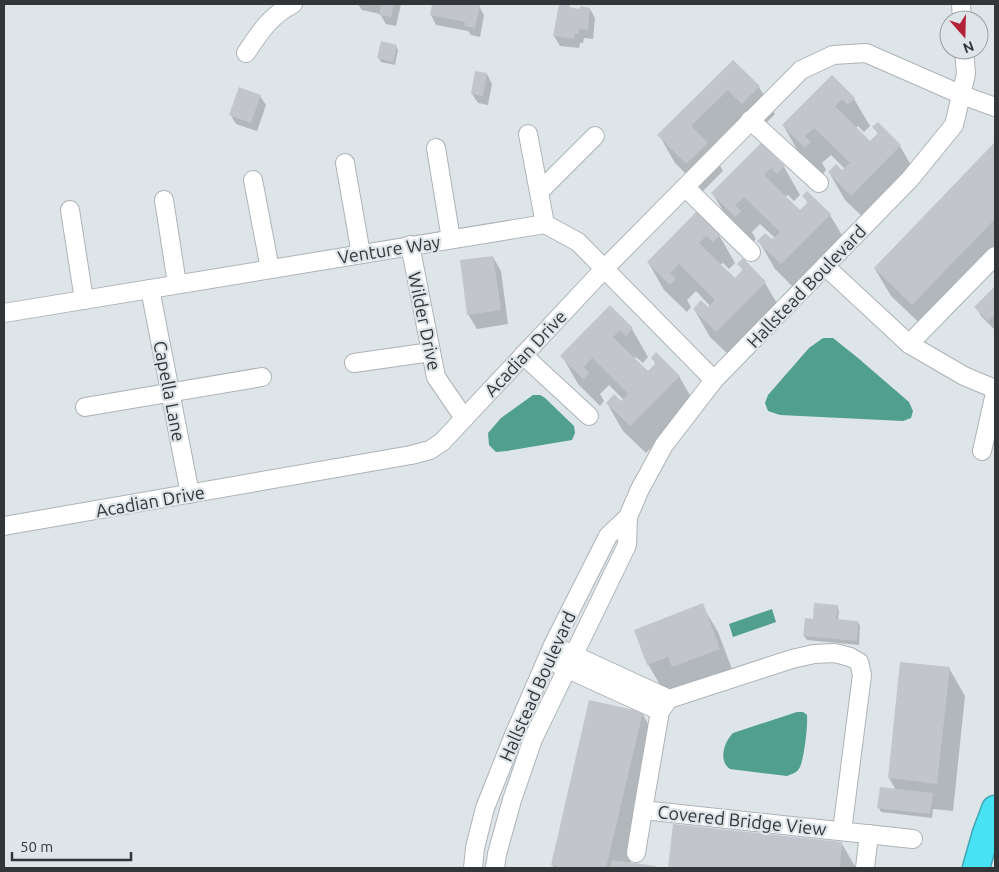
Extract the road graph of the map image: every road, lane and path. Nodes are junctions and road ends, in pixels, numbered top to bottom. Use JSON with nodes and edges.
{"nodes":[{"id":1,"x":293,"y":4,"type":"edge"},
{"id":2,"x":246,"y":53,"type":"dead end"},
{"id":3,"x":965,"y":60,"type":"edge"},
{"id":4,"x":962,"y":95,"type":"junction"},
{"id":5,"x":995,"y":108,"type":"edge"},
{"id":6,"x":750,"y":120,"type":"junction"},
{"id":7,"x":528,"y":134,"type":"dead end"},
{"id":8,"x":595,"y":136,"type":"dead end"},
{"id":9,"x":436,"y":148,"type":"dead end"},
{"id":10,"x":345,"y":163,"type":"dead end"},
{"id":11,"x":253,"y":180,"type":"dead end"},
{"id":12,"x":819,"y":183,"type":"dead end"},
{"id":13,"x":685,"y":187,"type":"junction"},
{"id":14,"x":539,"y":192,"type":"junction"},
{"id":15,"x":164,"y":200,"type":"dead end"},
{"id":16,"x":70,"y":210,"type":"dead end"},
{"id":17,"x":545,"y":224,"type":"junction"},
{"id":18,"x":451,"y":239,"type":"junction"},
{"id":19,"x":410,"y":245,"type":"junction"},
{"id":20,"x":751,"y":252,"type":"dead end"},
{"id":21,"x":361,"y":254,"type":"junction"},
{"id":22,"x":995,"y":256,"type":"edge"},
{"id":23,"x":825,"y":266,"type":"junction"},
{"id":24,"x":604,"y":268,"type":"junction"},
{"id":25,"x":270,"y":269,"type":"junction"},
{"id":26,"x":177,"y":284,"type":"junction"},
{"id":27,"x":150,"y":289,"type":"junction"},
{"id":28,"x":84,"y":300,"type":"junction"},
{"id":29,"x":4,"y":313,"type":"edge"},
{"id":30,"x":908,"y":344,"type":"junction"},
{"id":31,"x":431,"y":352,"type":"junction"},
{"id":32,"x":523,"y":355,"type":"junction"},
{"id":33,"x":354,"y":363,"type":"dead end"},
{"id":34,"x":262,"y":377,"type":"dead end"},
{"id":35,"x":714,"y":380,"type":"junction"},
{"id":36,"x":995,"y":388,"type":"edge"},
{"id":37,"x":170,"y":393,"type":"junction"},
{"id":38,"x":995,"y":393,"type":"edge"},
{"id":39,"x":85,"y":407,"type":"dead end"},
{"id":40,"x":589,"y":416,"type":"dead end"},
{"id":41,"x":464,"y":418,"type":"junction"},
{"id":42,"x":982,"y":451,"type":"dead end"},
{"id":43,"x":190,"y":494,"type":"junction"},
{"id":44,"x":628,"y":517,"type":"junction"},
{"id":45,"x":4,"y":526,"type":"edge"},
{"id":46,"x":550,"y":652,"type":"junction"},
{"id":47,"x":571,"y":663,"type":"junction"},
{"id":48,"x":664,"y":705,"type":"junction"},
{"id":49,"x":995,"y":809,"type":"edge"},
{"id":50,"x":643,"y":810,"type":"junction"},
{"id":51,"x":842,"y":831,"type":"junction"},
{"id":52,"x":869,"y":834,"type":"junction"},
{"id":53,"x":913,"y":839,"type":"dead end"},
{"id":54,"x":636,"y":853,"type":"dead end"},
{"id":55,"x":473,"y":868,"type":"edge"},
{"id":56,"x":495,"y":868,"type":"edge"},
{"id":57,"x":865,"y":868,"type":"edge"},
{"id":58,"x":976,"y":868,"type":"edge"}],
"edges":[{"from":1,"to":2,"type":"street"},
{"from":3,"to":4,"type":"street","name":"Hallstead Boulevard"},
{"from":4,"to":5,"type":"street","name":"Acadian Drive"},
{"from":4,"to":6,"type":"street","name":"Acadian Drive"},
{"from":4,"to":23,"type":"street","name":"Hallstead Boulevard"},
{"from":6,"to":12,"type":"street"},
{"from":6,"to":13,"type":"street","name":"Acadian Drive"},
{"from":7,"to":14,"type":"street"},
{"from":8,"to":14,"type":"street"},
{"from":9,"to":18,"type":"street"},
{"from":10,"to":21,"type":"street"},
{"from":11,"to":25,"type":"street"},
{"from":13,"to":20,"type":"street"},
{"from":13,"to":24,"type":"street","name":"Acadian Drive"},
{"from":14,"to":17,"type":"street"},
{"from":15,"to":26,"type":"street"},
{"from":16,"to":28,"type":"street"},
{"from":17,"to":18,"type":"street","name":"Venture Way"},
{"from":17,"to":24,"type":"street"},
{"from":18,"to":19,"type":"street","name":"Venture Way"},
{"from":19,"to":21,"type":"street","name":"Venture Way"},
{"from":19,"to":31,"type":"street","name":"Wilder Drive"},
{"from":21,"to":25,"type":"street","name":"Venture Way"},
{"from":22,"to":30,"type":"street"},
{"from":23,"to":30,"type":"street"},
{"from":23,"to":35,"type":"street","name":"Hallstead Boulevard"},
{"from":24,"to":32,"type":"street","name":"Acadian Drive"},
{"from":24,"to":35,"type":"street"},
{"from":25,"to":26,"type":"street","name":"Venture Way"},
{"from":26,"to":27,"type":"street","name":"Venture Way"},
{"from":27,"to":28,"type":"street","name":"Venture Way"},
{"from":27,"to":37,"type":"street","name":"Capella Lane"},
{"from":28,"to":29,"type":"street","name":"Venture Way"},
{"from":30,"to":36,"type":"street"},
{"from":31,"to":33,"type":"street"},
{"from":31,"to":41,"type":"street","name":"Wilder Drive"},
{"from":32,"to":40,"type":"street"},
{"from":32,"to":41,"type":"street","name":"Acadian Drive"},
{"from":34,"to":37,"type":"street"},
{"from":35,"to":44,"type":"street","name":"Hallstead Boulevard"},
{"from":37,"to":39,"type":"street"},
{"from":37,"to":43,"type":"street","name":"Capella Lane"},
{"from":38,"to":42,"type":"street"},
{"from":41,"to":43,"type":"street","name":"Acadian Drive"},
{"from":43,"to":45,"type":"street","name":"Acadian Drive"},
{"from":44,"to":46,"type":"street","name":"Hallstead Boulevard"},
{"from":44,"to":47,"type":"street","name":"Hallstead Boulevard"},
{"from":46,"to":47,"type":"street"},
{"from":46,"to":55,"type":"street","name":"Hallstead Boulevard"},
{"from":47,"to":48,"type":"street"},
{"from":47,"to":56,"type":"street","name":"Hallstead Boulevard"},
{"from":48,"to":50,"type":"street","name":"Covered Bridge View"},
{"from":48,"to":51,"type":"street","name":"Covered Bridge View"},
{"from":49,"to":58,"type":"highway"},
{"from":50,"to":51,"type":"street","name":"Covered Bridge View"},
{"from":50,"to":54,"type":"street"},
{"from":51,"to":52,"type":"street"},
{"from":52,"to":53,"type":"street"},
{"from":52,"to":57,"type":"street"}]}
